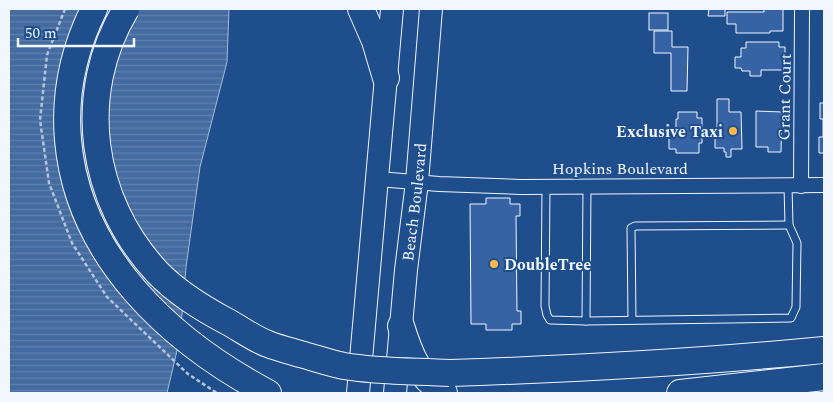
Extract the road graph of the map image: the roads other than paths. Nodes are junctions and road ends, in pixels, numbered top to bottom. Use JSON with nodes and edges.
{"nodes":[{"id":1,"x":94,"y":9,"type":"edge"},
{"id":2,"x":126,"y":9,"type":"edge"},
{"id":3,"x":362,"y":9,"type":"edge"},
{"id":4,"x":392,"y":9,"type":"edge"},
{"id":5,"x":430,"y":9,"type":"edge"},
{"id":6,"x":802,"y":9,"type":"edge"},
{"id":7,"x":386,"y":78,"type":"junction"},
{"id":8,"x":378,"y":179,"type":"junction"},
{"id":9,"x":417,"y":182,"type":"junction"},
{"id":10,"x":824,"y":185,"type":"edge"},
{"id":11,"x":546,"y":186,"type":"junction"},
{"id":12,"x":587,"y":186,"type":"junction"},
{"id":13,"x":795,"y":186,"type":"junction"},
{"id":14,"x":789,"y":225,"type":"junction"},
{"id":15,"x":632,"y":320,"type":"junction"},
{"id":16,"x":586,"y":321,"type":"junction"},
{"id":17,"x":401,"y":326,"type":"junction"},
{"id":18,"x":824,"y":350,"type":"edge"},
{"id":19,"x":824,"y":377,"type":"edge"},
{"id":20,"x":268,"y":393,"type":"edge"},
{"id":21,"x":358,"y":393,"type":"edge"},
{"id":22,"x":395,"y":393,"type":"edge"},
{"id":23,"x":444,"y":393,"type":"edge"},
{"id":24,"x":680,"y":393,"type":"edge"}],
"edges":[{"from":1,"to":20,"type":"highway"},
{"from":2,"to":18,"type":"highway","bridge":true},
{"from":3,"to":7,"type":"highway"},
{"from":4,"to":7,"type":"main road"},
{"from":5,"to":9,"type":"main road","name":"Beach Boulevard"},
{"from":6,"to":13,"type":"street","name":"Grant Court"},
{"from":7,"to":8,"type":"main road"},
{"from":8,"to":9,"type":"street","name":"Hopkins Boulevard"},
{"from":8,"to":21,"type":"main road"},
{"from":9,"to":11,"type":"street","name":"Hopkins Boulevard"},
{"from":9,"to":17,"type":"main road","name":"Beach Boulevard"},
{"from":10,"to":13,"type":"street","name":"Hopkins Boulevard"},
{"from":11,"to":12,"type":"street","name":"Hopkins Boulevard"},
{"from":11,"to":16,"type":"lane"},
{"from":12,"to":13,"type":"street","name":"Hopkins Boulevard"},
{"from":12,"to":16,"type":"lane"},
{"from":13,"to":14,"type":"lane"},
{"from":14,"to":15,"type":"lane"},
{"from":14,"to":15,"type":"lane"},
{"from":15,"to":16,"type":"lane"},
{"from":17,"to":22,"type":"main road","name":"Beach Boulevard"},
{"from":17,"to":23,"type":"highway"},
{"from":19,"to":24,"type":"highway"}]}
